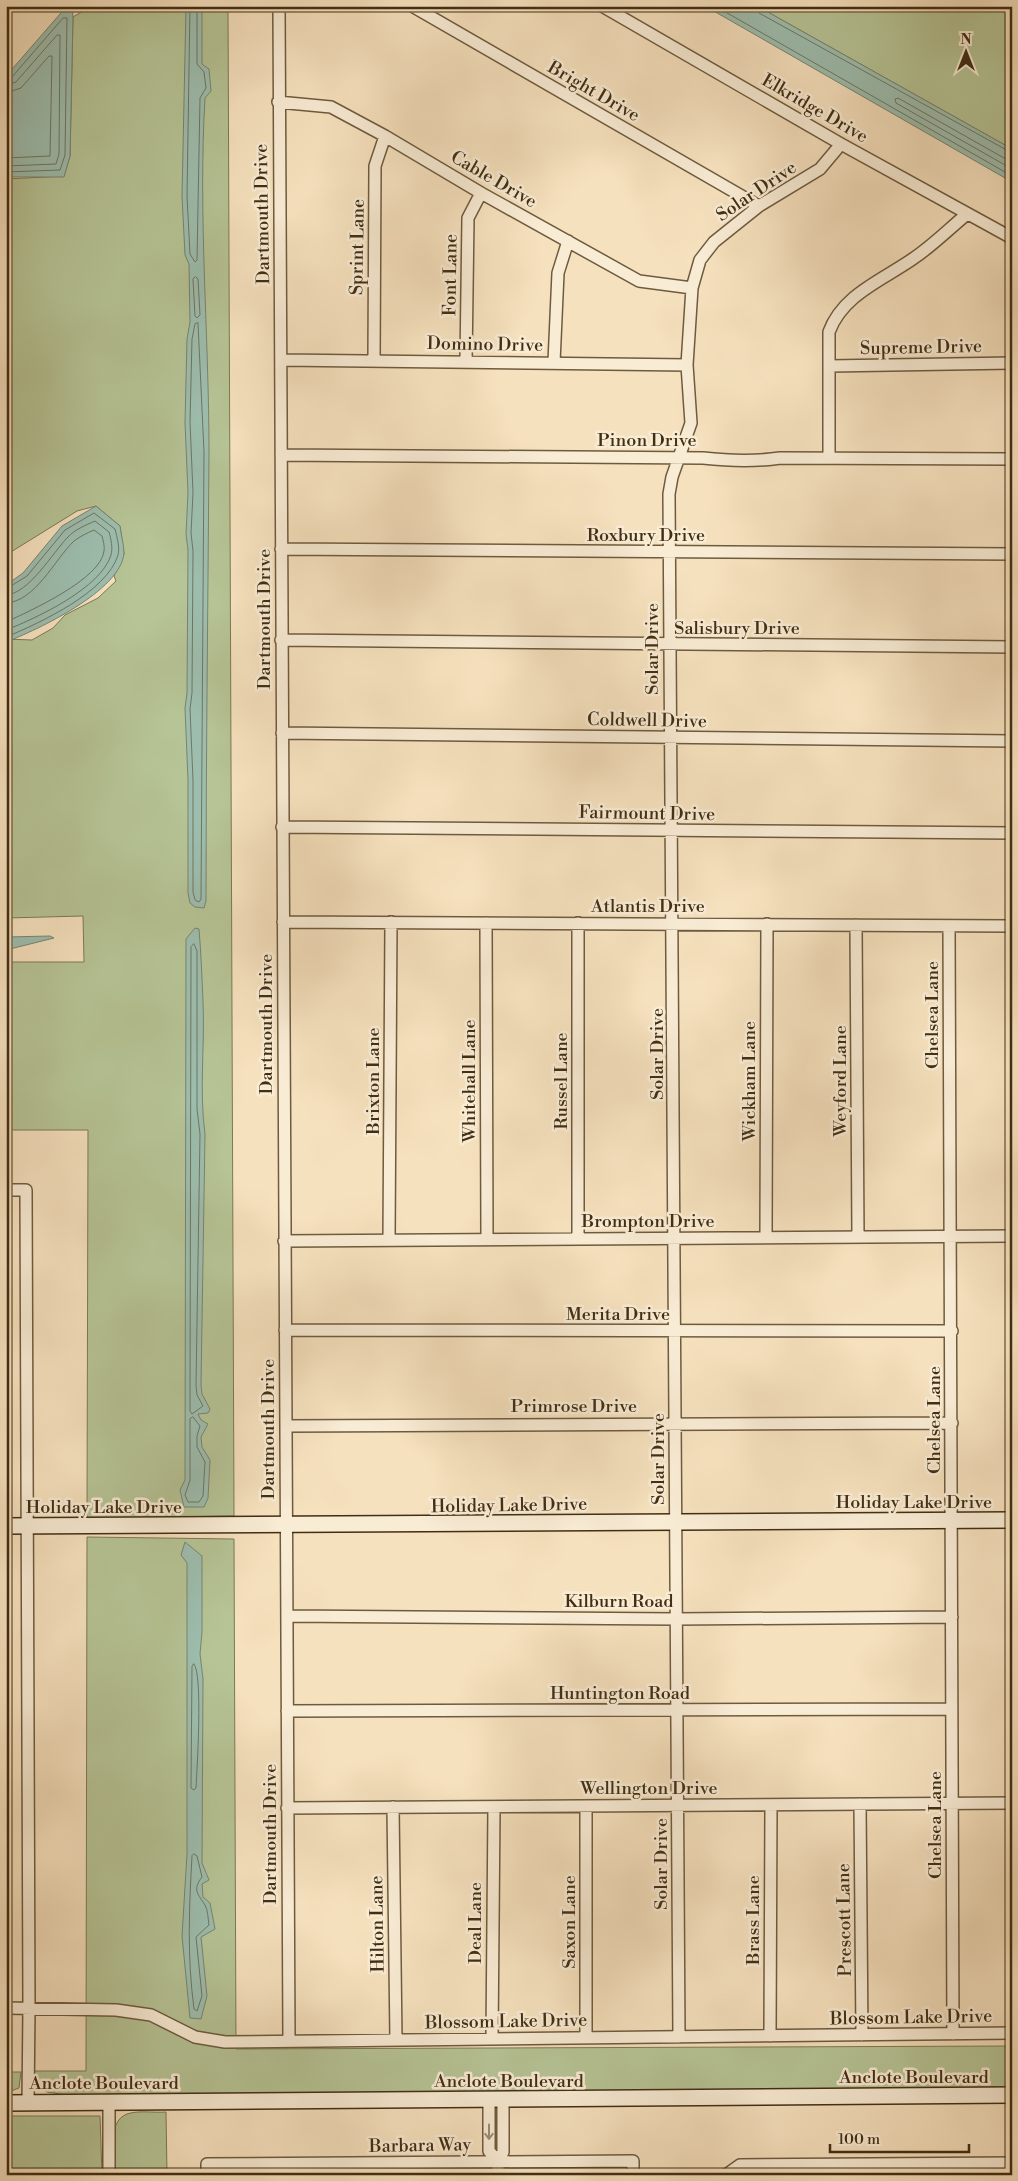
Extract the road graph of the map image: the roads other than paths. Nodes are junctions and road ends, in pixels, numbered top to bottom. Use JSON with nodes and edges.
{"nodes":[{"id":1,"x":279,"y":6,"type":"edge"},
{"id":2,"x":412,"y":6,"type":"edge"},
{"id":3,"x":602,"y":6,"type":"edge"},
{"id":4,"x":278,"y":102,"type":"junction"},
{"id":5,"x":385,"y":136,"type":"junction"},
{"id":6,"x":841,"y":144,"type":"junction"},
{"id":7,"x":481,"y":192,"type":"junction"},
{"id":8,"x":759,"y":206,"type":"junction"},
{"id":9,"x":967,"y":214,"type":"junction"},
{"id":10,"x":1012,"y":238,"type":"edge"},
{"id":11,"x":568,"y":240,"type":"junction"},
{"id":12,"x":692,"y":288,"type":"junction"},
{"id":13,"x":282,"y":360,"type":"junction"},
{"id":14,"x":374,"y":360,"type":"junction"},
{"id":15,"x":466,"y":361,"type":"junction"},
{"id":16,"x":554,"y":362,"type":"junction"},
{"id":17,"x":1012,"y":363,"type":"edge"},
{"id":18,"x":687,"y":365,"type":"junction"},
{"id":19,"x":830,"y":366,"type":"junction"},
{"id":20,"x":281,"y":455,"type":"junction"},
{"id":21,"x":679,"y":458,"type":"junction"},
{"id":22,"x":829,"y":458,"type":"junction"},
{"id":23,"x":1012,"y":459,"type":"edge"},
{"id":24,"x":281,"y":549,"type":"junction"},
{"id":25,"x":669,"y":553,"type":"junction"},
{"id":26,"x":1012,"y":554,"type":"edge"},
{"id":27,"x":281,"y":640,"type":"junction"},
{"id":28,"x":670,"y":645,"type":"junction"},
{"id":29,"x":1012,"y":647,"type":"edge"},
{"id":30,"x":282,"y":733,"type":"junction"},
{"id":31,"x":670,"y":738,"type":"junction"},
{"id":32,"x":1012,"y":741,"type":"edge"},
{"id":33,"x":282,"y":826,"type":"junction"},
{"id":34,"x":671,"y":830,"type":"junction"},
{"id":35,"x":1012,"y":833,"type":"edge"},
{"id":36,"x":283,"y":922,"type":"junction"},
{"id":37,"x":391,"y":922,"type":"junction"},
{"id":38,"x":486,"y":923,"type":"junction"},
{"id":39,"x":578,"y":923,"type":"junction"},
{"id":40,"x":674,"y":924,"type":"junction"},
{"id":41,"x":767,"y":924,"type":"junction"},
{"id":42,"x":856,"y":925,"type":"junction"},
{"id":43,"x":949,"y":926,"type":"junction"},
{"id":44,"x":1012,"y":926,"type":"edge"},
{"id":45,"x":6,"y":1190,"type":"edge"},
{"id":46,"x":951,"y":1236,"type":"junction"},
{"id":47,"x":1012,"y":1236,"type":"edge"},
{"id":48,"x":766,"y":1237,"type":"junction"},
{"id":49,"x":858,"y":1237,"type":"junction"},
{"id":50,"x":675,"y":1238,"type":"junction"},
{"id":51,"x":487,"y":1239,"type":"junction"},
{"id":52,"x":578,"y":1239,"type":"junction"},
{"id":53,"x":284,"y":1240,"type":"junction"},
{"id":54,"x":389,"y":1240,"type":"junction"},
{"id":55,"x":285,"y":1330,"type":"junction"},
{"id":56,"x":676,"y":1331,"type":"junction"},
{"id":57,"x":952,"y":1331,"type":"junction"},
{"id":58,"x":676,"y":1423,"type":"junction"},
{"id":59,"x":952,"y":1423,"type":"junction"},
{"id":60,"x":286,"y":1426,"type":"junction"},
{"id":61,"x":952,"y":1520,"type":"junction"},
{"id":62,"x":1012,"y":1520,"type":"edge"},
{"id":63,"x":676,"y":1522,"type":"junction"},
{"id":64,"x":6,"y":1526,"type":"edge"},
{"id":65,"x":28,"y":1526,"type":"junction"},
{"id":66,"x":286,"y":1526,"type":"junction"},
{"id":67,"x":286,"y":1616,"type":"junction"},
{"id":68,"x":952,"y":1617,"type":"junction"},
{"id":69,"x":676,"y":1619,"type":"junction"},
{"id":70,"x":952,"y":1709,"type":"junction"},
{"id":71,"x":287,"y":1711,"type":"junction"},
{"id":72,"x":677,"y":1711,"type":"junction"},
{"id":73,"x":953,"y":1803,"type":"junction"},
{"id":74,"x":1012,"y":1803,"type":"edge"},
{"id":75,"x":771,"y":1804,"type":"junction"},
{"id":76,"x":860,"y":1804,"type":"junction"},
{"id":77,"x":678,"y":1805,"type":"junction"},
{"id":78,"x":494,"y":1806,"type":"junction"},
{"id":79,"x":586,"y":1806,"type":"junction"},
{"id":80,"x":393,"y":1807,"type":"junction"},
{"id":81,"x":287,"y":1808,"type":"junction"},
{"id":82,"x":6,"y":2008,"type":"edge"},
{"id":83,"x":30,"y":2008,"type":"junction"},
{"id":84,"x":953,"y":2034,"type":"junction"},
{"id":85,"x":1012,"y":2034,"type":"edge"},
{"id":86,"x":862,"y":2035,"type":"junction"},
{"id":87,"x":770,"y":2036,"type":"junction"},
{"id":88,"x":679,"y":2037,"type":"junction"},
{"id":89,"x":586,"y":2038,"type":"junction"},
{"id":90,"x":492,"y":2039,"type":"junction"},
{"id":91,"x":396,"y":2040,"type":"junction"},
{"id":92,"x":289,"y":2041,"type":"junction"},
{"id":93,"x":1012,"y":2095,"type":"edge"},
{"id":94,"x":496,"y":2100,"type":"junction"},
{"id":95,"x":109,"y":2102,"type":"junction"},
{"id":96,"x":6,"y":2103,"type":"edge"},
{"id":97,"x":28,"y":2103,"type":"junction"},
{"id":98,"x":498,"y":2161,"type":"junction"},
{"id":99,"x":1012,"y":2163,"type":"edge"},
{"id":100,"x":917,"y":2169,"type":"edge"},
{"id":101,"x":207,"y":2170,"type":"edge"},
{"id":102,"x":819,"y":2170,"type":"edge"},
{"id":103,"x":726,"y":2173,"type":"edge"},
{"id":104,"x":109,"y":2175,"type":"edge"},
{"id":105,"x":498,"y":2175,"type":"edge"},
{"id":106,"x":633,"y":2175,"type":"edge"}],
"edges":[{"from":1,"to":4,"type":"street","name":"Dartmouth Drive"},
{"from":2,"to":8,"type":"street","name":"Bright Drive"},
{"from":3,"to":6,"type":"street","name":"Elkridge Drive"},
{"from":4,"to":5,"type":"street","name":"Cable Drive"},
{"from":4,"to":13,"type":"street","name":"Dartmouth Drive"},
{"from":5,"to":7,"type":"street","name":"Cable Drive"},
{"from":5,"to":14,"type":"street","name":"Sprint Lane"},
{"from":6,"to":8,"type":"street","name":"Solar Drive"},
{"from":6,"to":9,"type":"street","name":"Elkridge Drive"},
{"from":7,"to":11,"type":"street","name":"Cable Drive"},
{"from":7,"to":15,"type":"street","name":"Font Lane"},
{"from":8,"to":12,"type":"street","name":"Solar Drive"},
{"from":9,"to":10,"type":"street","name":"Elkridge Drive"},
{"from":9,"to":19,"type":"street"},
{"from":11,"to":12,"type":"street","name":"Cable Drive"},
{"from":11,"to":16,"type":"street"},
{"from":12,"to":18,"type":"street","name":"Solar Drive"},
{"from":13,"to":14,"type":"street","name":"Domino Drive"},
{"from":13,"to":20,"type":"street","name":"Dartmouth Drive"},
{"from":14,"to":15,"type":"street","name":"Domino Drive"},
{"from":15,"to":16,"type":"street","name":"Domino Drive"},
{"from":16,"to":18,"type":"street","name":"Domino Drive"},
{"from":17,"to":19,"type":"street","name":"Supreme Drive"},
{"from":18,"to":21,"type":"street","name":"Solar Drive"},
{"from":19,"to":22,"type":"street"},
{"from":20,"to":21,"type":"street","name":"Pinon Drive"},
{"from":20,"to":24,"type":"street","name":"Dartmouth Drive"},
{"from":21,"to":22,"type":"street","name":"Pinon Drive"},
{"from":21,"to":25,"type":"street","name":"Solar Drive"},
{"from":22,"to":23,"type":"street","name":"Pinon Drive"},
{"from":24,"to":25,"type":"street","name":"Roxbury Drive"},
{"from":24,"to":27,"type":"street","name":"Dartmouth Drive"},
{"from":25,"to":26,"type":"street","name":"Roxbury Drive"},
{"from":25,"to":28,"type":"street","name":"Solar Drive"},
{"from":27,"to":28,"type":"street","name":"Salisbury Drive"},
{"from":27,"to":30,"type":"street","name":"Dartmouth Drive"},
{"from":28,"to":29,"type":"street","name":"Salisbury Drive"},
{"from":28,"to":31,"type":"street","name":"Solar Drive"},
{"from":30,"to":31,"type":"street","name":"Coldwell Drive"},
{"from":30,"to":33,"type":"street","name":"Dartmouth Drive"},
{"from":31,"to":32,"type":"street","name":"Coldwell Drive"},
{"from":31,"to":34,"type":"street","name":"Solar Drive"},
{"from":33,"to":34,"type":"street","name":"Fairmount Drive"},
{"from":33,"to":36,"type":"street","name":"Dartmouth Drive"},
{"from":34,"to":35,"type":"street","name":"Fairmount Drive"},
{"from":34,"to":40,"type":"street","name":"Solar Drive"},
{"from":36,"to":37,"type":"street","name":"Atlantis Drive"},
{"from":36,"to":53,"type":"street","name":"Dartmouth Drive"},
{"from":37,"to":38,"type":"street","name":"Atlantis Drive"},
{"from":37,"to":54,"type":"street","name":"Brixton Lane"},
{"from":38,"to":39,"type":"street","name":"Atlantis Drive"},
{"from":38,"to":51,"type":"street","name":"Whitehall Lane"},
{"from":39,"to":40,"type":"street","name":"Atlantis Drive"},
{"from":39,"to":52,"type":"street","name":"Russel Lane"},
{"from":40,"to":41,"type":"street","name":"Atlantis Drive"},
{"from":40,"to":50,"type":"street","name":"Solar Drive"},
{"from":41,"to":42,"type":"street","name":"Atlantis Drive"},
{"from":41,"to":48,"type":"street","name":"Wickham Lane"},
{"from":42,"to":43,"type":"street","name":"Atlantis Drive"},
{"from":42,"to":49,"type":"street","name":"Weyford Lane"},
{"from":43,"to":44,"type":"street","name":"Atlantis Drive"},
{"from":43,"to":46,"type":"street","name":"Chelsea Lane"},
{"from":45,"to":65,"type":"street"},
{"from":46,"to":47,"type":"street","name":"Brompton Drive"},
{"from":46,"to":49,"type":"street","name":"Brompton Drive"},
{"from":46,"to":57,"type":"street","name":"Chelsea Lane"},
{"from":48,"to":49,"type":"street","name":"Brompton Drive"},
{"from":48,"to":50,"type":"street","name":"Brompton Drive"},
{"from":50,"to":52,"type":"street","name":"Brompton Drive"},
{"from":50,"to":56,"type":"street","name":"Solar Drive"},
{"from":51,"to":52,"type":"street","name":"Brompton Drive"},
{"from":51,"to":54,"type":"street","name":"Brompton Drive"},
{"from":53,"to":54,"type":"street","name":"Brompton Drive"},
{"from":53,"to":55,"type":"street","name":"Dartmouth Drive"},
{"from":55,"to":56,"type":"street","name":"Merita Drive"},
{"from":55,"to":60,"type":"street","name":"Dartmouth Drive"},
{"from":56,"to":57,"type":"street","name":"Merita Drive"},
{"from":56,"to":58,"type":"street","name":"Solar Drive"},
{"from":57,"to":59,"type":"street","name":"Chelsea Lane"},
{"from":58,"to":59,"type":"street","name":"Primrose Drive"},
{"from":58,"to":60,"type":"street","name":"Primrose Drive"},
{"from":58,"to":63,"type":"street","name":"Solar Drive"},
{"from":59,"to":61,"type":"street","name":"Chelsea Lane"},
{"from":60,"to":66,"type":"street","name":"Dartmouth Drive"},
{"from":61,"to":62,"type":"street","name":"Holiday Lake Drive"},
{"from":61,"to":63,"type":"street","name":"Holiday Lake Drive"},
{"from":61,"to":68,"type":"street","name":"Chelsea Lane"},
{"from":63,"to":66,"type":"street","name":"Holiday Lake Drive"},
{"from":63,"to":69,"type":"street","name":"Solar Drive"},
{"from":64,"to":65,"type":"street","name":"Holiday Lake Drive"},
{"from":65,"to":66,"type":"street","name":"Holiday Lake Drive"},
{"from":65,"to":83,"type":"street"},
{"from":66,"to":67,"type":"street","name":"Dartmouth Drive"},
{"from":67,"to":69,"type":"street","name":"Kilburn Road"},
{"from":67,"to":71,"type":"street","name":"Dartmouth Drive"},
{"from":68,"to":69,"type":"street","name":"Kilburn Road"},
{"from":68,"to":70,"type":"street","name":"Chelsea Lane"},
{"from":69,"to":72,"type":"street","name":"Solar Drive"},
{"from":70,"to":72,"type":"street","name":"Huntington Road"},
{"from":70,"to":73,"type":"street","name":"Chelsea Lane"},
{"from":71,"to":72,"type":"street","name":"Huntington Road"},
{"from":71,"to":81,"type":"street","name":"Dartmouth Drive"},
{"from":72,"to":77,"type":"street","name":"Solar Drive"},
{"from":73,"to":74,"type":"street","name":"Wellington Drive"},
{"from":73,"to":76,"type":"street","name":"Wellington Drive"},
{"from":73,"to":84,"type":"street","name":"Chelsea Lane"},
{"from":75,"to":76,"type":"street","name":"Wellington Drive"},
{"from":75,"to":77,"type":"street","name":"Wellington Drive"},
{"from":75,"to":87,"type":"street","name":"Brass Lane"},
{"from":76,"to":86,"type":"street","name":"Prescott Lane"},
{"from":77,"to":79,"type":"street","name":"Wellington Drive"},
{"from":77,"to":88,"type":"street","name":"Solar Drive"},
{"from":78,"to":79,"type":"street","name":"Wellington Drive"},
{"from":78,"to":80,"type":"street","name":"Wellington Drive"},
{"from":78,"to":90,"type":"street","name":"Deal Lane"},
{"from":79,"to":89,"type":"street","name":"Saxon Lane"},
{"from":80,"to":81,"type":"street","name":"Wellington Drive"},
{"from":80,"to":91,"type":"street","name":"Hilton Lane"},
{"from":81,"to":92,"type":"street","name":"Dartmouth Drive"},
{"from":82,"to":83,"type":"street","name":"Blossom Lake Drive"},
{"from":83,"to":92,"type":"street","name":"Blossom Lake Drive"},
{"from":83,"to":97,"type":"street"},
{"from":84,"to":85,"type":"street","name":"Blossom Lake Drive"},
{"from":84,"to":86,"type":"street","name":"Blossom Lake Drive"},
{"from":86,"to":87,"type":"street","name":"Blossom Lake Drive"},
{"from":87,"to":88,"type":"street","name":"Blossom Lake Drive"},
{"from":88,"to":89,"type":"street","name":"Blossom Lake Drive"},
{"from":89,"to":90,"type":"street","name":"Blossom Lake Drive"},
{"from":90,"to":91,"type":"street","name":"Blossom Lake Drive"},
{"from":91,"to":92,"type":"street","name":"Blossom Lake Drive"},
{"from":93,"to":94,"type":"street","name":"Anclote Boulevard"},
{"from":94,"to":95,"type":"street","name":"Anclote Boulevard"},
{"from":94,"to":98,"type":"street"},
{"from":95,"to":97,"type":"street","name":"Anclote Boulevard"},
{"from":95,"to":104,"type":"street"},
{"from":96,"to":97,"type":"street","name":"Anclote Boulevard"},
{"from":98,"to":101,"type":"street","name":"Barbara Way"},
{"from":98,"to":105,"type":"street"},
{"from":98,"to":106,"type":"street","name":"Barbara Way"},
{"from":99,"to":100,"type":"street"},
{"from":100,"to":102,"type":"street"},
{"from":102,"to":103,"type":"street"}]}
